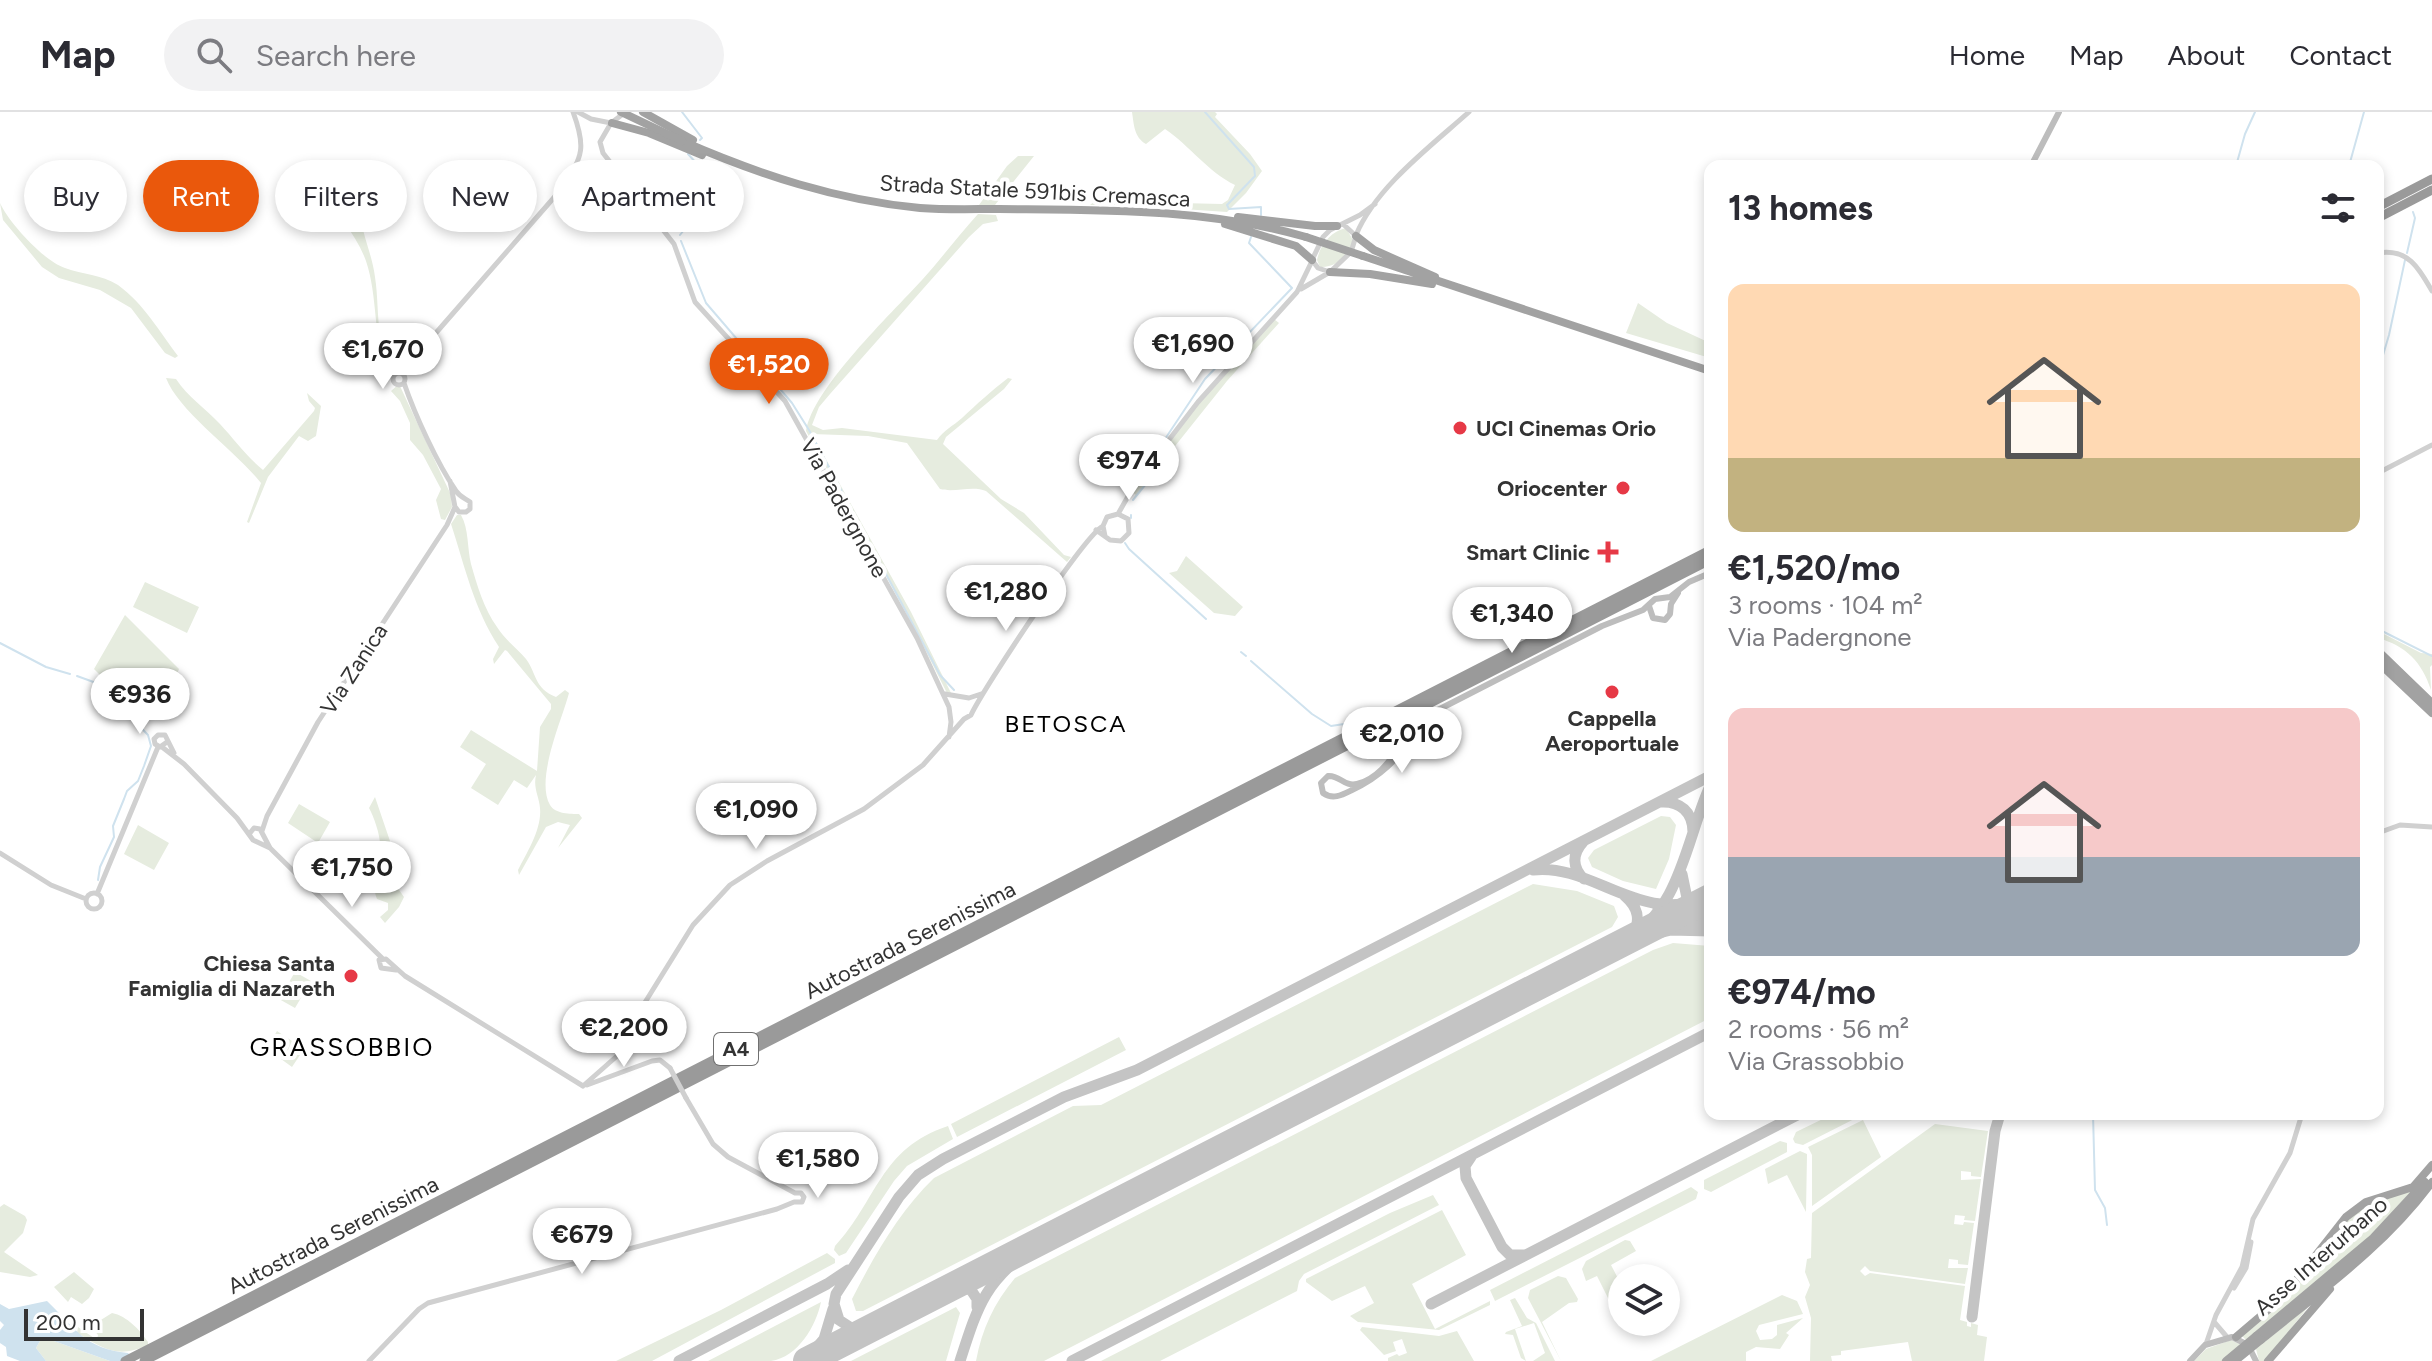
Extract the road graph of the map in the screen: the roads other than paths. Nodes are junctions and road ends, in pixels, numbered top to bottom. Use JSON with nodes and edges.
{"nodes":[{"id":1,"x":575,"y":112,"type":"edge"},
{"id":2,"x":623,"y":112,"type":"edge"},
{"id":3,"x":643,"y":112,"type":"edge"},
{"id":4,"x":1469,"y":112,"type":"edge"},
{"id":5,"x":2059,"y":112,"type":"edge"},
{"id":6,"x":592,"y":119,"type":"junction"},
{"id":7,"x":612,"y":123,"type":"junction"},
{"id":8,"x":577,"y":126,"type":"junction"},
{"id":9,"x":602,"y":135,"type":"junction"},
{"id":10,"x":720,"y":160,"type":"edge"},
{"id":11,"x":725,"y":160,"type":"edge"},
{"id":12,"x":727,"y":160,"type":"edge"},
{"id":13,"x":2034,"y":160,"type":"edge"},
{"id":14,"x":744,"y":167,"type":"edge"},
{"id":15,"x":2432,"y":179,"type":"edge"},
{"id":16,"x":2432,"y":190,"type":"edge"},
{"id":17,"x":1375,"y":204,"type":"junction"},
{"id":18,"x":2384,"y":204,"type":"edge"},
{"id":19,"x":2384,"y":215,"type":"edge"},
{"id":20,"x":1197,"y":216,"type":"junction"},
{"id":21,"x":1340,"y":225,"type":"junction"},
{"id":22,"x":1356,"y":236,"type":"junction"},
{"id":23,"x":2384,"y":253,"type":"edge"},
{"id":24,"x":1312,"y":260,"type":"junction"},
{"id":25,"x":1330,"y":272,"type":"junction"},
{"id":26,"x":1449,"y":286,"type":"junction"},
{"id":27,"x":2432,"y":291,"type":"edge"},
{"id":28,"x":1297,"y":292,"type":"junction"},
{"id":29,"x":1704,"y":364,"type":"edge"},
{"id":30,"x":403,"y":379,"type":"junction"},
{"id":31,"x":2432,"y":445,"type":"edge"},
{"id":32,"x":2384,"y":470,"type":"edge"},
{"id":33,"x":450,"y":481,"type":"junction"},
{"id":34,"x":463,"y":497,"type":"junction"},
{"id":35,"x":1125,"y":503,"type":"junction"},
{"id":36,"x":456,"y":507,"type":"junction"},
{"id":37,"x":1118,"y":514,"type":"junction"},
{"id":38,"x":1128,"y":519,"type":"junction"},
{"id":39,"x":1103,"y":526,"type":"junction"},
{"id":40,"x":1095,"y":530,"type":"junction"},
{"id":41,"x":1105,"y":536,"type":"junction"},
{"id":42,"x":1704,"y":553,"type":"edge"},
{"id":43,"x":1704,"y":563,"type":"edge"},
{"id":44,"x":1704,"y":576,"type":"edge"},
{"id":45,"x":1680,"y":590,"type":"junction"},
{"id":46,"x":1663,"y":598,"type":"junction"},
{"id":47,"x":1650,"y":605,"type":"junction"},
{"id":48,"x":1671,"y":606,"type":"junction"},
{"id":49,"x":1629,"y":614,"type":"junction"},
{"id":50,"x":1651,"y":617,"type":"junction"},
{"id":51,"x":2384,"y":659,"type":"edge"},
{"id":52,"x":2384,"y":659,"type":"edge"},
{"id":53,"x":985,"y":691,"type":"junction"},
{"id":54,"x":944,"y":694,"type":"junction"},
{"id":55,"x":956,"y":696,"type":"junction"},
{"id":56,"x":969,"y":698,"type":"junction"},
{"id":57,"x":2432,"y":703,"type":"edge"},
{"id":58,"x":974,"y":708,"type":"junction"},
{"id":59,"x":950,"y":710,"type":"junction"},
{"id":60,"x":1436,"y":711,"type":"junction"},
{"id":61,"x":2432,"y":713,"type":"edge"},
{"id":62,"x":960,"y":724,"type":"junction"},
{"id":63,"x":949,"y":738,"type":"junction"},
{"id":64,"x":1332,"y":749,"type":"junction"},
{"id":65,"x":1342,"y":781,"type":"junction"},
{"id":66,"x":1339,"y":795,"type":"junction"},
{"id":67,"x":2432,"y":827,"type":"edge"},
{"id":68,"x":257,"y":831,"type":"junction"},
{"id":69,"x":2384,"y":831,"type":"edge"},
{"id":70,"x":270,"y":848,"type":"junction"},
{"id":71,"x":0,"y":853,"type":"edge"},
{"id":72,"x":97,"y":894,"type":"junction"},
{"id":73,"x":86,"y":899,"type":"junction"},
{"id":74,"x":632,"y":1027,"type":"junction"},
{"id":75,"x":617,"y":1056,"type":"junction"},
{"id":76,"x":627,"y":1070,"type":"junction"},
{"id":77,"x":583,"y":1086,"type":"junction"},
{"id":78,"x":2300,"y":1120,"type":"edge"},
{"id":79,"x":2432,"y":1165,"type":"edge"},
{"id":80,"x":2432,"y":1171,"type":"edge"},
{"id":81,"x":2432,"y":1182,"type":"edge"},
{"id":82,"x":795,"y":1193,"type":"junction"},
{"id":83,"x":794,"y":1202,"type":"junction"},
{"id":84,"x":2346,"y":1271,"type":"junction"},
{"id":85,"x":2215,"y":1321,"type":"junction"},
{"id":86,"x":2231,"y":1337,"type":"junction"},
{"id":87,"x":2259,"y":1338,"type":"junction"},
{"id":88,"x":2205,"y":1345,"type":"junction"},
{"id":89,"x":149,"y":1356,"type":"edge"},
{"id":90,"x":125,"y":1361,"type":"edge"},
{"id":91,"x":369,"y":1361,"type":"edge"},
{"id":92,"x":2190,"y":1361,"type":"edge"},
{"id":93,"x":2226,"y":1361,"type":"edge"},
{"id":94,"x":2235,"y":1361,"type":"edge"},
{"id":95,"x":2256,"y":1361,"type":"edge"},
{"id":96,"x":2268,"y":1361,"type":"edge"}],
"edges":[{"from":1,"to":6,"type":"street"},
{"from":1,"to":8,"type":"street"},
{"from":2,"to":7,"type":"street"},
{"from":2,"to":11,"type":"highway","name":"Strada Statale 591bis Cremasca","bridge":true},
{"from":3,"to":12,"type":"highway"},
{"from":4,"to":17,"type":"street"},
{"from":5,"to":13,"type":"main road"},
{"from":6,"to":7,"type":"street"},
{"from":6,"to":8,"type":"street"},
{"from":6,"to":9,"type":"street","name":"Via Padergnone"},
{"from":7,"to":9,"type":"street"},
{"from":7,"to":10,"type":"highway"},
{"from":8,"to":30,"type":"street"},
{"from":9,"to":54,"type":"street","name":"Via Padergnone"},
{"from":14,"to":20,"type":"highway","name":"Strada Statale 591bis Cremasca"},
{"from":15,"to":18,"type":"highway"},
{"from":16,"to":19,"type":"highway"},
{"from":17,"to":21,"type":"street"},
{"from":17,"to":22,"type":"street"},
{"from":20,"to":21,"type":"highway"},
{"from":20,"to":24,"type":"highway"},
{"from":20,"to":26,"type":"highway","name":"Strada Statale 591bis Cremasca","bridge":true},
{"from":21,"to":22,"type":"street"},
{"from":21,"to":24,"type":"street"},
{"from":22,"to":25,"type":"street"},
{"from":22,"to":26,"type":"highway"},
{"from":23,"to":27,"type":"street"},
{"from":24,"to":25,"type":"street"},
{"from":24,"to":28,"type":"street"},
{"from":25,"to":26,"type":"highway"},
{"from":25,"to":28,"type":"street"},
{"from":26,"to":29,"type":"highway"},
{"from":28,"to":35,"type":"street"},
{"from":30,"to":30,"type":"street"},
{"from":30,"to":33,"type":"street"},
{"from":31,"to":32,"type":"street"},
{"from":33,"to":34,"type":"street"},
{"from":33,"to":36,"type":"street"},
{"from":34,"to":36,"type":"street"},
{"from":34,"to":36,"type":"street","name":"Via Zanica"},
{"from":35,"to":37,"type":"street"},
{"from":35,"to":38,"type":"street"},
{"from":36,"to":68,"type":"street","name":"Via Zanica"},
{"from":37,"to":38,"type":"street"},
{"from":37,"to":39,"type":"street"},
{"from":38,"to":41,"type":"street"},
{"from":39,"to":40,"type":"street"},
{"from":39,"to":41,"type":"street"},
{"from":40,"to":41,"type":"street"},
{"from":40,"to":53,"type":"street"},
{"from":42,"to":64,"type":"highway","name":"Autostrada Serenissima","number":"A4"},
{"from":43,"to":64,"type":"highway","name":"Autostrada Serenissima","number":"A4"},
{"from":44,"to":45,"type":"main road"},
{"from":45,"to":46,"type":"main road"},
{"from":45,"to":48,"type":"main road"},
{"from":46,"to":47,"type":"main road"},
{"from":46,"to":48,"type":"main road"},
{"from":47,"to":49,"type":"main road"},
{"from":47,"to":50,"type":"main road"},
{"from":48,"to":50,"type":"main road"},
{"from":49,"to":50,"type":"main road"},
{"from":49,"to":60,"type":"main road"},
{"from":51,"to":57,"type":"highway"},
{"from":52,"to":61,"type":"highway"},
{"from":53,"to":56,"type":"street"},
{"from":53,"to":58,"type":"street"},
{"from":54,"to":55,"type":"street"},
{"from":54,"to":59,"type":"street","name":"Via Padergnone"},
{"from":55,"to":56,"type":"street"},
{"from":55,"to":59,"type":"street"},
{"from":56,"to":58,"type":"street"},
{"from":58,"to":62,"type":"street"},
{"from":59,"to":62,"type":"street"},
{"from":59,"to":63,"type":"street"},
{"from":60,"to":65,"type":"main road"},
{"from":60,"to":66,"type":"main road"},
{"from":62,"to":63,"type":"street"},
{"from":63,"to":74,"type":"street"},
{"from":64,"to":89,"type":"highway","name":"Autostrada Serenissima","number":"A4"},
{"from":65,"to":66,"type":"main road"},
{"from":65,"to":66,"type":"main road"},
{"from":67,"to":69,"type":"street"},
{"from":68,"to":70,"type":"street"},
{"from":68,"to":70,"type":"street"},
{"from":68,"to":72,"type":"street"},
{"from":70,"to":77,"type":"street"},
{"from":71,"to":73,"type":"street"},
{"from":72,"to":73,"type":"street"},
{"from":72,"to":73,"type":"street"},
{"from":74,"to":75,"type":"street"},
{"from":74,"to":77,"type":"street"},
{"from":75,"to":76,"type":"street"},
{"from":75,"to":77,"type":"street"},
{"from":76,"to":77,"type":"street"},
{"from":76,"to":82,"type":"street","bridge":true},
{"from":78,"to":85,"type":"street"},
{"from":79,"to":86,"type":"highway"},
{"from":80,"to":87,"type":"highway","name":"Asse Interurbano"},
{"from":81,"to":84,"type":"highway","name":"Asse Interurbano"},
{"from":82,"to":83,"type":"street"},
{"from":82,"to":83,"type":"street"},
{"from":83,"to":91,"type":"street"},
{"from":84,"to":87,"type":"highway","name":"Asse Interurbano"},
{"from":84,"to":96,"type":"highway"},
{"from":85,"to":86,"type":"street"},
{"from":85,"to":88,"type":"street"},
{"from":86,"to":88,"type":"main road"},
{"from":86,"to":95,"type":"main road"},
{"from":87,"to":93,"type":"highway","name":"Asse Interurbano","bridge":true},
{"from":87,"to":94,"type":"highway","name":"Asse Interurbano","bridge":true},
{"from":88,"to":92,"type":"main road"},
{"from":89,"to":90,"type":"highway","name":"Autostrada Serenissima","number":"A4"}]}
